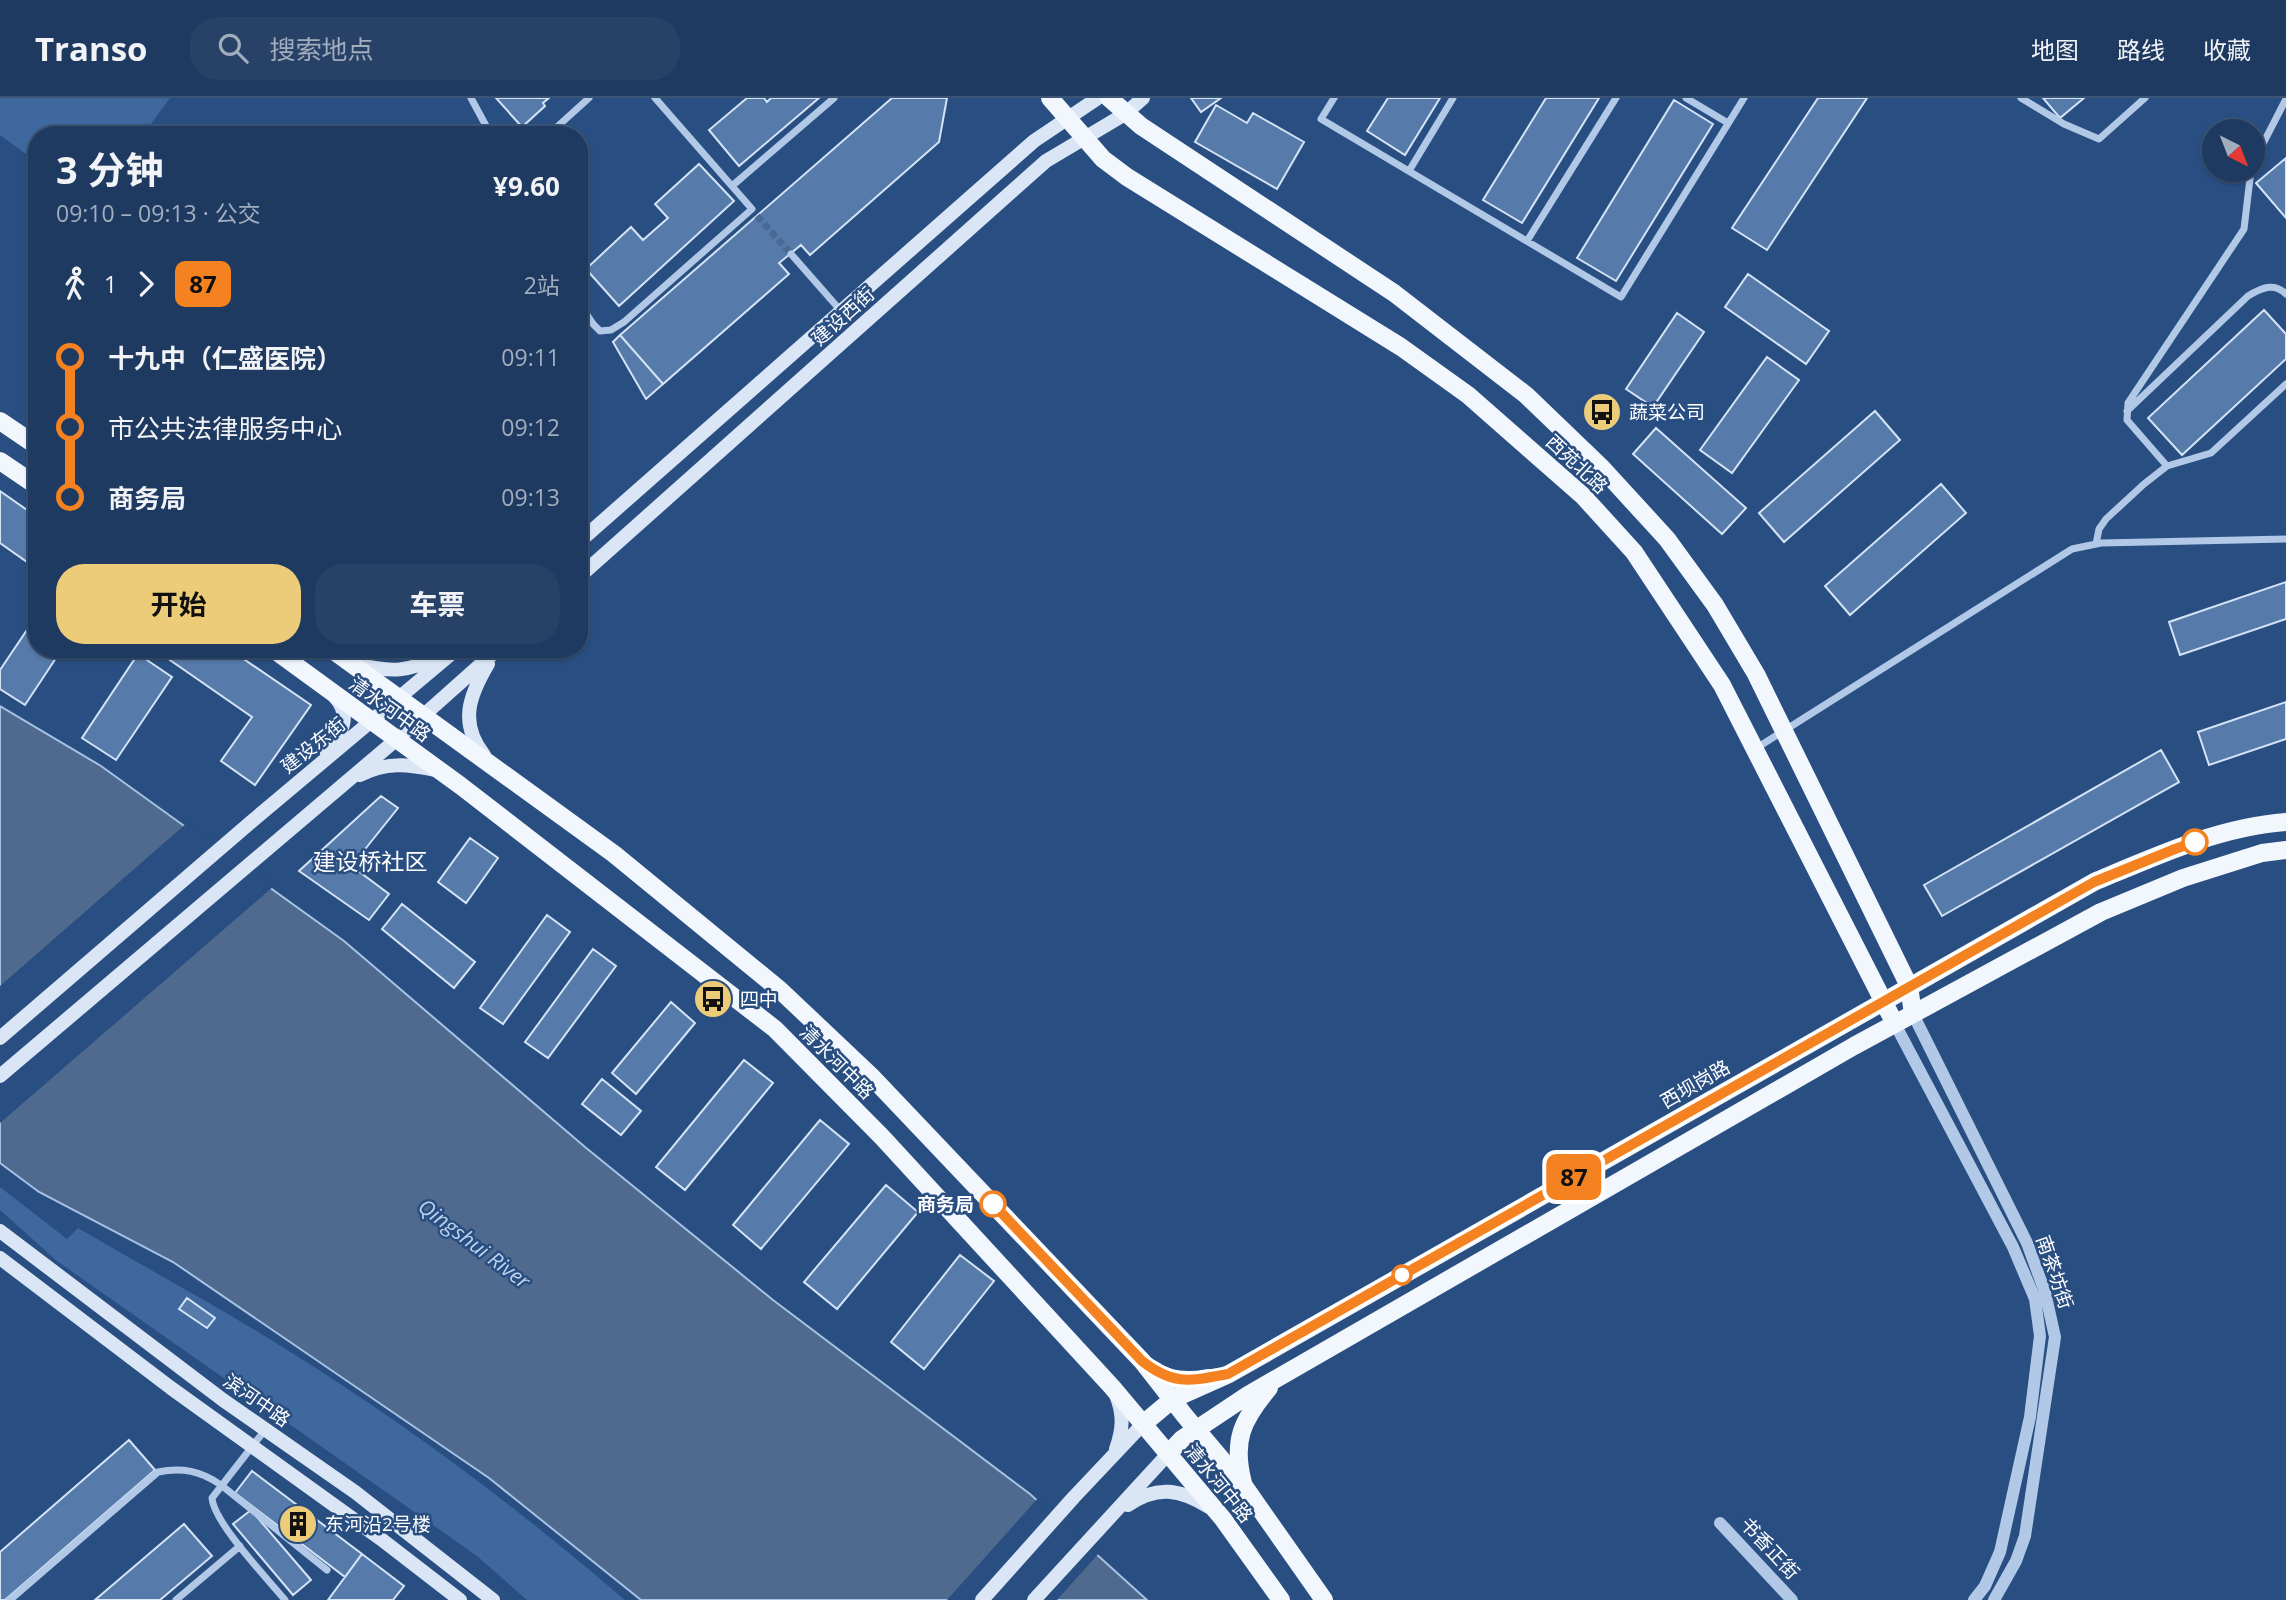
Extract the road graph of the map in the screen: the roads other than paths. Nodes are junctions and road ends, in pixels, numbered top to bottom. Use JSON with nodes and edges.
{"nodes":[{"id":1,"x":471,"y":98,"type":"edge"},
{"id":2,"x":589,"y":98,"type":"edge"},
{"id":3,"x":655,"y":98,"type":"edge"},
{"id":4,"x":834,"y":98,"type":"edge"},
{"id":5,"x":1050,"y":98,"type":"edge"},
{"id":6,"x":1098,"y":98,"type":"edge"},
{"id":7,"x":1109,"y":98,"type":"edge"},
{"id":8,"x":1143,"y":98,"type":"edge"},
{"id":9,"x":1334,"y":98,"type":"edge"},
{"id":10,"x":1453,"y":98,"type":"edge"},
{"id":11,"x":1616,"y":98,"type":"edge"},
{"id":12,"x":1686,"y":98,"type":"edge"},
{"id":13,"x":1744,"y":98,"type":"edge"},
{"id":14,"x":2021,"y":98,"type":"edge"},
{"id":15,"x":2145,"y":98,"type":"edge"},
{"id":16,"x":2286,"y":99,"type":"edge"},
{"id":17,"x":1125,"y":114,"type":"junction"},
{"id":18,"x":1067,"y":117,"type":"junction"},
{"id":19,"x":1728,"y":123,"type":"junction"},
{"id":20,"x":486,"y":126,"type":"edge"},
{"id":21,"x":558,"y":126,"type":"edge"},
{"id":22,"x":1084,"y":137,"type":"junction"},
{"id":23,"x":2265,"y":142,"type":"edge"},
{"id":24,"x":1409,"y":171,"type":"junction"},
{"id":25,"x":2250,"y":182,"type":"edge"},
{"id":26,"x":732,"y":186,"type":"junction"},
{"id":27,"x":752,"y":209,"type":"junction"},
{"id":28,"x":757,"y":216,"type":"tunnel mouth"},
{"id":29,"x":1527,"y":241,"type":"junction"},
{"id":30,"x":791,"y":254,"type":"tunnel mouth"},
{"id":31,"x":2286,"y":294,"type":"edge"},
{"id":32,"x":842,"y":312,"type":"junction"},
{"id":33,"x":588,"y":315,"type":"edge"},
{"id":34,"x":2286,"y":384,"type":"edge"},
{"id":35,"x":2127,"y":411,"type":"junction"},
{"id":36,"x":0,"y":421,"type":"edge"},
{"id":37,"x":28,"y":440,"type":"edge"},
{"id":38,"x":0,"y":461,"type":"edge"},
{"id":39,"x":2167,"y":466,"type":"junction"},
{"id":40,"x":28,"y":480,"type":"edge"},
{"id":41,"x":588,"y":534,"type":"edge"},
{"id":42,"x":2286,"y":539,"type":"edge"},
{"id":43,"x":2095,"y":544,"type":"junction"},
{"id":44,"x":588,"y":569,"type":"edge"},
{"id":45,"x":285,"y":658,"type":"edge"},
{"id":46,"x":343,"y":658,"type":"edge"},
{"id":47,"x":437,"y":658,"type":"edge"},
{"id":48,"x":446,"y":658,"type":"edge"},
{"id":49,"x":488,"y":658,"type":"edge"},
{"id":50,"x":492,"y":658,"type":"edge"},
{"id":51,"x":350,"y":663,"type":"junction"},
{"id":52,"x":327,"y":688,"type":"junction"},
{"id":53,"x":399,"y":698,"type":"junction"},
{"id":54,"x":423,"y":716,"type":"junction"},
{"id":55,"x":373,"y":722,"type":"junction"},
{"id":56,"x":1784,"y":731,"type":"junction"},
{"id":57,"x":397,"y":739,"type":"junction"},
{"id":58,"x":1755,"y":749,"type":"junction"},
{"id":59,"x":318,"y":766,"type":"junction"},
{"id":60,"x":494,"y":767,"type":"junction"},
{"id":61,"x":440,"y":771,"type":"junction"},
{"id":62,"x":343,"y":784,"type":"junction"},
{"id":63,"x":2286,"y":822,"type":"edge"},
{"id":64,"x":2286,"y":850,"type":"edge"},
{"id":65,"x":1909,"y":986,"type":"junction"},
{"id":66,"x":1883,"y":1001,"type":"junction"},
{"id":67,"x":1913,"y":1014,"type":"junction"},
{"id":68,"x":1895,"y":1024,"type":"junction"},
{"id":69,"x":0,"y":1038,"type":"edge"},
{"id":70,"x":0,"y":1076,"type":"edge"},
{"id":71,"x":0,"y":1231,"type":"edge"},
{"id":72,"x":0,"y":1258,"type":"edge"},
{"id":73,"x":1142,"y":1361,"type":"junction"},
{"id":74,"x":1228,"y":1374,"type":"junction"},
{"id":75,"x":1277,"y":1378,"type":"junction"},
{"id":76,"x":1112,"y":1387,"type":"junction"},
{"id":77,"x":1173,"y":1399,"type":"junction"},
{"id":78,"x":1159,"y":1413,"type":"junction"},
{"id":79,"x":1143,"y":1424,"type":"junction"},
{"id":80,"x":1188,"y":1428,"type":"junction"},
{"id":81,"x":265,"y":1430,"type":"junction"},
{"id":82,"x":253,"y":1447,"type":"junction"},
{"id":83,"x":1163,"y":1447,"type":"junction"},
{"id":84,"x":1114,"y":1455,"type":"junction"},
{"id":85,"x":221,"y":1485,"type":"junction"},
{"id":86,"x":1244,"y":1486,"type":"junction"},
{"id":87,"x":1216,"y":1511,"type":"junction"},
{"id":88,"x":1105,"y":1521,"type":"junction"},
{"id":89,"x":1720,"y":1523,"type":"dead end"},
{"id":90,"x":240,"y":1546,"type":"junction"},
{"id":91,"x":327,"y":1570,"type":"dead end"},
{"id":92,"x":1978,"y":1599,"type":"edge"},
{"id":93,"x":10,"y":1600,"type":"edge"},
{"id":94,"x":176,"y":1600,"type":"edge"},
{"id":95,"x":285,"y":1600,"type":"edge"},
{"id":96,"x":460,"y":1600,"type":"edge"},
{"id":97,"x":493,"y":1600,"type":"edge"},
{"id":98,"x":982,"y":1600,"type":"edge"},
{"id":99,"x":1034,"y":1600,"type":"edge"},
{"id":100,"x":1281,"y":1600,"type":"edge"},
{"id":101,"x":1324,"y":1600,"type":"edge"},
{"id":102,"x":1792,"y":1600,"type":"edge"},
{"id":103,"x":1994,"y":1600,"type":"edge"}],
"edges":[{"from":1,"to":20,"type":"street"},
{"from":2,"to":21,"type":"street"},
{"from":3,"to":26,"type":"street"},
{"from":4,"to":26,"type":"street"},
{"from":5,"to":18,"type":"main road","name":"西苑北路"},
{"from":6,"to":18,"type":"main road","name":"建设西街"},
{"from":7,"to":17,"type":"main road","name":"西苑北路"},
{"from":8,"to":17,"type":"main road","name":"建设西街"},
{"from":9,"to":24,"type":"street"},
{"from":10,"to":24,"type":"street"},
{"from":11,"to":29,"type":"street"},
{"from":12,"to":19,"type":"street"},
{"from":13,"to":19,"type":"street"},
{"from":14,"to":15,"type":"street"},
{"from":16,"to":23,"type":"street"},
{"from":17,"to":22,"type":"main road","name":"建设西街"},
{"from":17,"to":56,"type":"main road","name":"西苑北路"},
{"from":18,"to":22,"type":"main road","name":"西苑北路"},
{"from":18,"to":32,"type":"main road","name":"建设西街"},
{"from":19,"to":29,"type":"street"},
{"from":22,"to":44,"type":"main road","name":"建设西街"},
{"from":22,"to":58,"type":"main road","name":"西苑北路"},
{"from":24,"to":29,"type":"street"},
{"from":25,"to":35,"type":"street"},
{"from":26,"to":27,"type":"street"},
{"from":27,"to":28,"type":"street"},
{"from":27,"to":33,"type":"street"},
{"from":30,"to":32,"type":"street"},
{"from":31,"to":35,"type":"street"},
{"from":32,"to":41,"type":"main road","name":"建设西街"},
{"from":34,"to":39,"type":"street"},
{"from":35,"to":39,"type":"street"},
{"from":36,"to":37,"type":"main road"},
{"from":38,"to":40,"type":"main road"},
{"from":39,"to":43,"type":"street"},
{"from":42,"to":43,"type":"street"},
{"from":43,"to":56,"type":"street"},
{"from":45,"to":52,"type":"main road","name":"清水河中路"},
{"from":46,"to":51,"type":"main road","name":"清水河中路"},
{"from":47,"to":51,"type":"main road"},
{"from":48,"to":53,"type":"main road"},
{"from":49,"to":54,"type":"main road"},
{"from":50,"to":60,"type":"main road"},
{"from":51,"to":53,"type":"main road","name":"清水河中路"},
{"from":52,"to":55,"type":"main road","name":"清水河中路"},
{"from":52,"to":59,"type":"main road"},
{"from":53,"to":54,"type":"main road","name":"清水河中路"},
{"from":53,"to":55,"type":"main road","name":"建设东街"},
{"from":54,"to":57,"type":"main road"},
{"from":54,"to":60,"type":"main road","name":"清水河中路"},
{"from":55,"to":57,"type":"main road","name":"清水河中路"},
{"from":55,"to":59,"type":"main road","name":"建设东街"},
{"from":56,"to":58,"type":"street"},
{"from":56,"to":65,"type":"main road","name":"西苑北路"},
{"from":57,"to":61,"type":"main road","name":"清水河中路"},
{"from":57,"to":62,"type":"main road"},
{"from":58,"to":66,"type":"main road","name":"西苑北路"},
{"from":59,"to":69,"type":"main road","name":"建设东街"},
{"from":60,"to":73,"type":"main road","name":"清水河中路"},
{"from":61,"to":62,"type":"main road"},
{"from":61,"to":76,"type":"main road","name":"清水河中路"},
{"from":62,"to":70,"type":"main road"},
{"from":63,"to":65,"type":"main road","name":"西坝岗路"},
{"from":64,"to":67,"type":"main road"},
{"from":65,"to":66,"type":"main road","name":"西坝岗路"},
{"from":65,"to":67,"type":"main road","name":"西苑北路"},
{"from":66,"to":68,"type":"main road","name":"西苑北路"},
{"from":66,"to":74,"type":"main road","name":"西坝岗路"},
{"from":67,"to":68,"type":"main road"},
{"from":67,"to":103,"type":"street","name":"南茶坊街"},
{"from":68,"to":75,"type":"main road"},
{"from":68,"to":92,"type":"street","name":"南茶坊街"},
{"from":71,"to":81,"type":"main road","name":"滨河中路"},
{"from":72,"to":82,"type":"main road","name":"滨河中路"},
{"from":73,"to":74,"type":"main road"},
{"from":73,"to":77,"type":"main road","name":"清水河中路"},
{"from":74,"to":77,"type":"main road","name":"西坝岗路"},
{"from":75,"to":80,"type":"main road"},
{"from":75,"to":86,"type":"main road"},
{"from":76,"to":79,"type":"main road","name":"清水河中路"},
{"from":76,"to":84,"type":"main road"},
{"from":77,"to":78,"type":"main road","name":"西坝岗路"},
{"from":77,"to":80,"type":"main road","name":"清水河中路"},
{"from":78,"to":79,"type":"main road","name":"西坝岗路"},
{"from":78,"to":80,"type":"main road"},
{"from":78,"to":83,"type":"main road"},
{"from":79,"to":83,"type":"main road","name":"清水河中路"},
{"from":79,"to":84,"type":"main road"},
{"from":80,"to":83,"type":"main road"},
{"from":80,"to":86,"type":"main road","name":"清水河中路"},
{"from":81,"to":82,"type":"street"},
{"from":81,"to":97,"type":"main road","name":"滨河中路"},
{"from":82,"to":85,"type":"street"},
{"from":82,"to":96,"type":"main road","name":"滨河中路"},
{"from":83,"to":87,"type":"main road","name":"清水河中路"},
{"from":83,"to":88,"type":"main road"},
{"from":84,"to":98,"type":"main road"},
{"from":85,"to":90,"type":"street"},
{"from":85,"to":91,"type":"street"},
{"from":85,"to":93,"type":"street"},
{"from":86,"to":101,"type":"main road","name":"清水河中路"},
{"from":87,"to":88,"type":"main road"},
{"from":87,"to":100,"type":"main road","name":"清水河中路"},
{"from":88,"to":99,"type":"main road"},
{"from":89,"to":102,"type":"street","name":"书香正街"},
{"from":90,"to":94,"type":"street"},
{"from":90,"to":95,"type":"street"}]}
